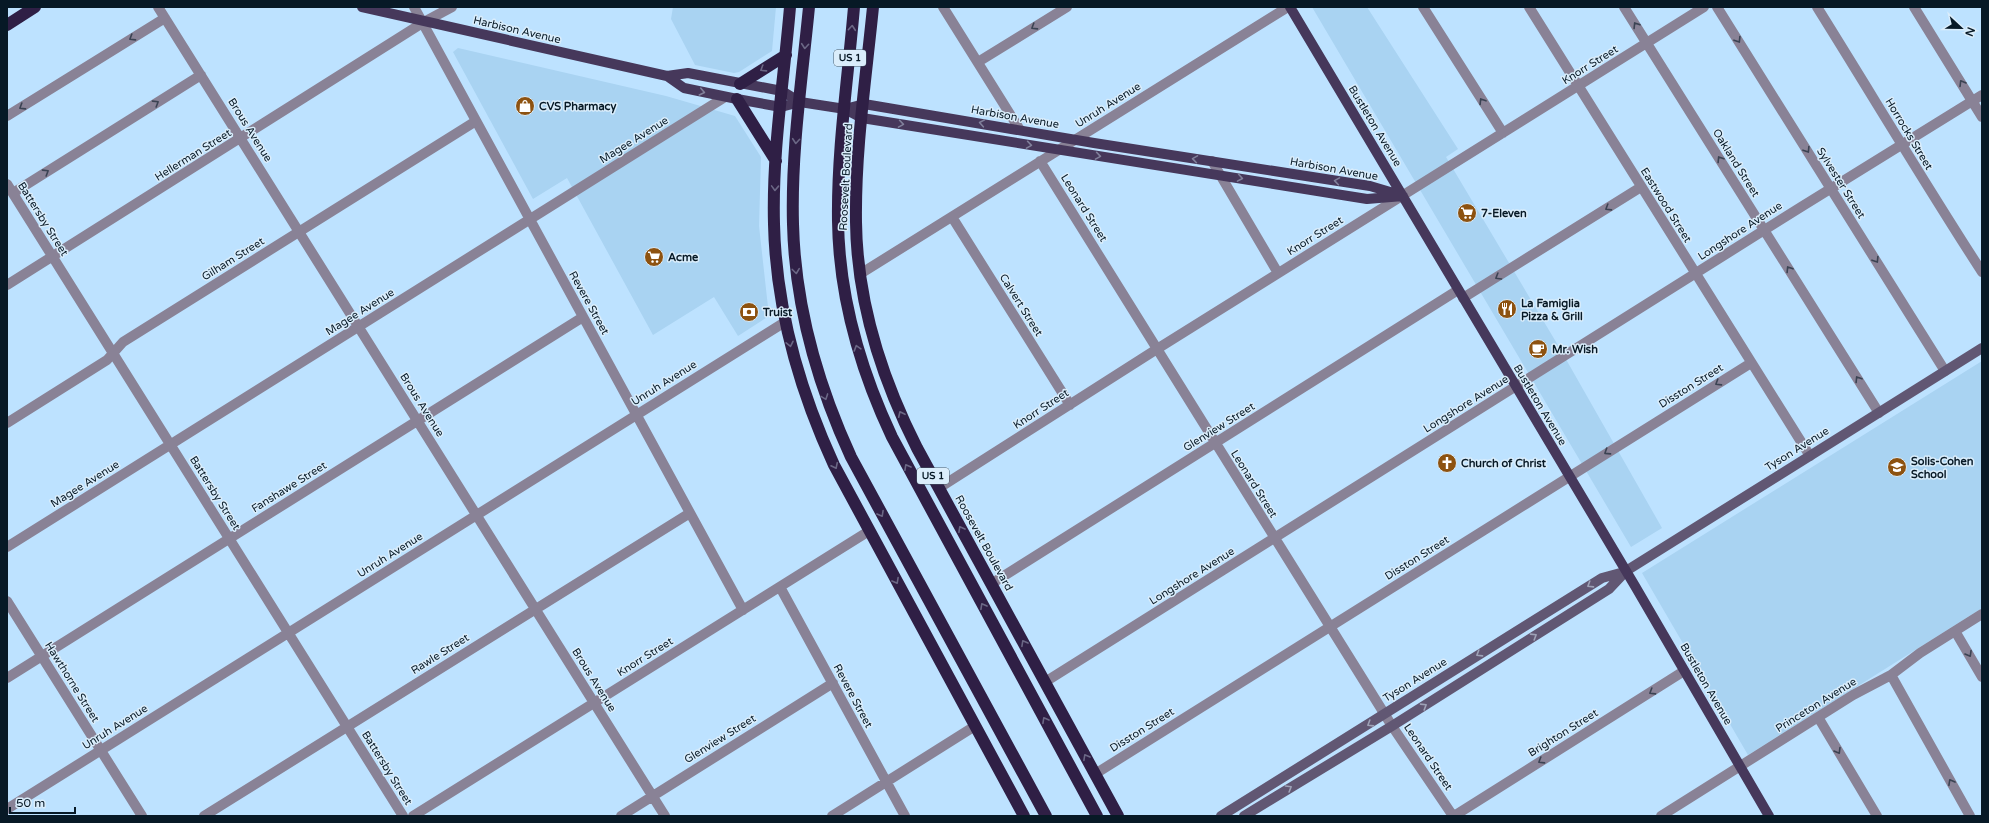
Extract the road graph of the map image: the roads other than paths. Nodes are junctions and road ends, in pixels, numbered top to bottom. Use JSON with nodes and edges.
{"nodes":[{"id":1,"x":35,"y":7,"type":"edge"},
{"id":2,"x":158,"y":7,"type":"edge"},
{"id":3,"x":362,"y":7,"type":"edge"},
{"id":4,"x":414,"y":7,"type":"edge"},
{"id":5,"x":452,"y":7,"type":"edge"},
{"id":6,"x":790,"y":7,"type":"edge"},
{"id":7,"x":809,"y":7,"type":"edge"},
{"id":8,"x":854,"y":7,"type":"edge"},
{"id":9,"x":873,"y":7,"type":"edge"},
{"id":10,"x":944,"y":7,"type":"edge"},
{"id":11,"x":1067,"y":7,"type":"edge"},
{"id":12,"x":1289,"y":7,"type":"edge"},
{"id":13,"x":1423,"y":7,"type":"edge"},
{"id":14,"x":1529,"y":7,"type":"edge"},
{"id":15,"x":1624,"y":7,"type":"edge"},
{"id":16,"x":1704,"y":7,"type":"edge"},
{"id":17,"x":1717,"y":7,"type":"edge"},
{"id":18,"x":1816,"y":7,"type":"edge"},
{"id":19,"x":1914,"y":7,"type":"edge"},
{"id":20,"x":165,"y":18,"type":"junction"},
{"id":21,"x":424,"y":22,"type":"junction"},
{"id":22,"x":7,"y":25,"type":"edge"},
{"id":23,"x":1647,"y":44,"type":"junction"},
{"id":24,"x":786,"y":55,"type":"junction"},
{"id":25,"x":978,"y":62,"type":"junction"},
{"id":26,"x":201,"y":76,"type":"junction"},
{"id":27,"x":667,"y":76,"type":"junction"},
{"id":28,"x":740,"y":84,"type":"junction"},
{"id":29,"x":1578,"y":86,"type":"junction"},
{"id":30,"x":782,"y":91,"type":"junction"},
{"id":31,"x":1982,"y":95,"type":"edge"},
{"id":32,"x":731,"y":98,"type":"junction"},
{"id":33,"x":1972,"y":101,"type":"junction"},
{"id":34,"x":800,"y":102,"type":"junction"},
{"id":35,"x":864,"y":104,"type":"junction"},
{"id":36,"x":781,"y":107,"type":"junction"},
{"id":37,"x":845,"y":109,"type":"junction"},
{"id":38,"x":7,"y":116,"type":"edge"},
{"id":39,"x":1982,"y":117,"type":"edge"},
{"id":40,"x":862,"y":118,"type":"junction"},
{"id":41,"x":476,"y":121,"type":"junction"},
{"id":42,"x":1020,"y":130,"type":"junction"},
{"id":43,"x":1503,"y":134,"type":"junction"},
{"id":44,"x":241,"y":139,"type":"junction"},
{"id":45,"x":1076,"y":139,"type":"junction"},
{"id":46,"x":1902,"y":144,"type":"junction"},
{"id":47,"x":1059,"y":150,"type":"junction"},
{"id":48,"x":776,"y":161,"type":"junction"},
{"id":49,"x":1040,"y":161,"type":"junction"},
{"id":50,"x":1212,"y":162,"type":"junction"},
{"id":51,"x":1220,"y":174,"type":"junction"},
{"id":52,"x":7,"y":184,"type":"edge"},
{"id":53,"x":1641,"y":187,"type":"junction"},
{"id":54,"x":1831,"y":189,"type":"junction"},
{"id":55,"x":13,"y":193,"type":"junction"},
{"id":56,"x":1403,"y":196,"type":"junction"},
{"id":57,"x":952,"y":217,"type":"junction"},
{"id":58,"x":530,"y":220,"type":"junction"},
{"id":59,"x":1764,"y":230,"type":"junction"},
{"id":60,"x":299,"y":232,"type":"junction"},
{"id":61,"x":53,"y":256,"type":"junction"},
{"id":62,"x":1982,"y":272,"type":"edge"},
{"id":63,"x":1278,"y":273,"type":"junction"},
{"id":64,"x":860,"y":274,"type":"junction"},
{"id":65,"x":1695,"y":274,"type":"junction"},
{"id":66,"x":7,"y":285,"type":"edge"},
{"id":67,"x":1461,"y":294,"type":"junction"},
{"id":68,"x":583,"y":317,"type":"junction"},
{"id":69,"x":785,"y":322,"type":"junction"},
{"id":70,"x":358,"y":327,"type":"junction"},
{"id":71,"x":1982,"y":348,"type":"edge"},
{"id":72,"x":1157,"y":349,"type":"junction"},
{"id":73,"x":113,"y":352,"type":"junction"},
{"id":74,"x":1751,"y":363,"type":"junction"},
{"id":75,"x":1946,"y":371,"type":"junction"},
{"id":76,"x":1515,"y":387,"type":"junction"},
{"id":77,"x":1070,"y":405,"type":"junction"},
{"id":78,"x":1879,"y":412,"type":"junction"},
{"id":79,"x":636,"y":415,"type":"junction"},
{"id":80,"x":418,"y":421,"type":"junction"},
{"id":81,"x":7,"y":423,"type":"edge"},
{"id":82,"x":1215,"y":444,"type":"junction"},
{"id":83,"x":170,"y":445,"type":"junction"},
{"id":84,"x":1810,"y":456,"type":"junction"},
{"id":85,"x":1569,"y":477,"type":"junction"},
{"id":86,"x":939,"y":488,"type":"junction"},
{"id":87,"x":690,"y":513,"type":"junction"},
{"id":88,"x":476,"y":515,"type":"junction"},
{"id":89,"x":869,"y":531,"type":"junction"},
{"id":90,"x":230,"y":539,"type":"junction"},
{"id":91,"x":1275,"y":539,"type":"junction"},
{"id":92,"x":7,"y":547,"type":"edge"},
{"id":93,"x":1626,"y":571,"type":"junction"},
{"id":94,"x":991,"y":584,"type":"junction"},
{"id":95,"x":780,"y":586,"type":"junction"},
{"id":96,"x":7,"y":601,"type":"edge"},
{"id":97,"x":536,"y":610,"type":"junction"},
{"id":98,"x":743,"y":610,"type":"junction"},
{"id":99,"x":1982,"y":614,"type":"edge"},
{"id":100,"x":1331,"y":626,"type":"junction"},
{"id":101,"x":1955,"y":631,"type":"junction"},
{"id":102,"x":288,"y":633,"type":"junction"},
{"id":103,"x":42,"y":656,"type":"junction"},
{"id":104,"x":1684,"y":671,"type":"junction"},
{"id":105,"x":1891,"y":674,"type":"junction"},
{"id":106,"x":1982,"y":677,"type":"edge"},
{"id":107,"x":7,"y":678,"type":"edge"},
{"id":108,"x":1045,"y":682,"type":"junction"},
{"id":109,"x":833,"y":683,"type":"junction"},
{"id":110,"x":594,"y":703,"type":"junction"},
{"id":111,"x":1385,"y":714,"type":"junction"},
{"id":112,"x":1818,"y":717,"type":"junction"},
{"id":113,"x":346,"y":726,"type":"junction"},
{"id":114,"x":975,"y":726,"type":"junction"},
{"id":115,"x":1392,"y":726,"type":"junction"},
{"id":116,"x":100,"y":750,"type":"junction"},
{"id":117,"x":1740,"y":766,"type":"junction"},
{"id":118,"x":1095,"y":774,"type":"junction"},
{"id":119,"x":887,"y":781,"type":"junction"},
{"id":120,"x":1260,"y":792,"type":"junction"},
{"id":121,"x":652,"y":796,"type":"junction"},
{"id":122,"x":1266,"y":802,"type":"junction"},
{"id":123,"x":7,"y":809,"type":"edge"},
{"id":124,"x":142,"y":816,"type":"edge"},
{"id":125,"x":204,"y":816,"type":"edge"},
{"id":126,"x":403,"y":816,"type":"edge"},
{"id":127,"x":413,"y":816,"type":"edge"},
{"id":128,"x":621,"y":816,"type":"edge"},
{"id":129,"x":665,"y":816,"type":"edge"},
{"id":130,"x":832,"y":816,"type":"edge"},
{"id":131,"x":906,"y":816,"type":"edge"},
{"id":132,"x":1024,"y":816,"type":"edge"},
{"id":133,"x":1046,"y":816,"type":"edge"},
{"id":134,"x":1097,"y":816,"type":"edge"},
{"id":135,"x":1118,"y":816,"type":"edge"},
{"id":136,"x":1221,"y":816,"type":"edge"},
{"id":137,"x":1244,"y":816,"type":"edge"},
{"id":138,"x":1453,"y":816,"type":"edge"},
{"id":139,"x":1661,"y":816,"type":"edge"},
{"id":140,"x":1769,"y":816,"type":"edge"},
{"id":141,"x":1877,"y":816,"type":"edge"},
{"id":142,"x":1970,"y":816,"type":"edge"}],
"edges":[{"from":1,"to":22,"type":"highway"},
{"from":2,"to":20,"type":"street","name":"Brous Avenue"},
{"from":3,"to":21,"type":"main road","name":"Harbison Avenue"},
{"from":4,"to":21,"type":"street","name":"Revere Street"},
{"from":5,"to":21,"type":"street","name":"Hellerman Street"},
{"from":6,"to":24,"type":"highway"},
{"from":7,"to":34,"type":"highway","one_way":true},
{"from":37,"to":8,"type":"highway","name":"Roosevelt Boulevard","number":"US 1","one_way":true},
{"from":9,"to":35,"type":"highway","name":"Roosevelt Boulevard","number":"US 1"},
{"from":10,"to":25,"type":"street"},
{"from":11,"to":25,"type":"street","one_way":true},
{"from":12,"to":45,"type":"street","name":"Unruh Avenue"},
{"from":12,"to":56,"type":"main road","name":"Bustleton Avenue"},
{"from":43,"to":13,"type":"street","one_way":true},
{"from":14,"to":29,"type":"street","name":"Eastwood Street"},
{"from":23,"to":15,"type":"street","name":"Oakland Street","one_way":true},
{"from":16,"to":23,"type":"street","name":"Knorr Street"},
{"from":17,"to":54,"type":"street","name":"Sylvester Street","one_way":true},
{"from":18,"to":46,"type":"street","name":"Horrocks Street"},
{"from":33,"to":19,"type":"street","one_way":true},
{"from":20,"to":26,"type":"street","name":"Brous Avenue"},
{"from":20,"to":38,"type":"street","one_way":true},
{"from":21,"to":27,"type":"main road","name":"Harbison Avenue"},
{"from":21,"to":41,"type":"street","name":"Revere Street"},
{"from":21,"to":44,"type":"street","name":"Hellerman Street"},
{"from":23,"to":29,"type":"street","name":"Knorr Street"},
{"from":59,"to":23,"type":"street","name":"Oakland Street","one_way":true},
{"from":24,"to":28,"type":"highway","one_way":true},
{"from":24,"to":30,"type":"highway"},
{"from":25,"to":42,"type":"street"},
{"from":26,"to":44,"type":"street","name":"Brous Avenue"},
{"from":55,"to":26,"type":"street","one_way":true},
{"from":27,"to":28,"type":"main road","name":"Harbison Avenue"},
{"from":27,"to":32,"type":"main road","name":"Harbison Avenue","one_way":true},
{"from":28,"to":30,"type":"main road","name":"Harbison Avenue"},
{"from":29,"to":43,"type":"street","name":"Knorr Street"},
{"from":29,"to":53,"type":"street","name":"Eastwood Street"},
{"from":30,"to":34,"type":"main road","name":"Harbison Avenue"},
{"from":30,"to":36,"type":"highway"},
{"from":31,"to":33,"type":"street","name":"Longshore Avenue"},
{"from":32,"to":36,"type":"main road","name":"Harbison Avenue"},
{"from":32,"to":48,"type":"highway"},
{"from":32,"to":58,"type":"street","name":"Magee Avenue"},
{"from":33,"to":39,"type":"street"},
{"from":33,"to":46,"type":"street","name":"Longshore Avenue"},
{"from":34,"to":36,"type":"main road","name":"Harbison Avenue"},
{"from":34,"to":37,"type":"main road","name":"Harbison Avenue"},
{"from":34,"to":133,"type":"highway","one_way":true},
{"from":35,"to":37,"type":"main road","name":"Harbison Avenue"},
{"from":35,"to":40,"type":"highway","name":"Roosevelt Boulevard","number":"US 1"},
{"from":42,"to":35,"type":"main road","name":"Harbison Avenue","one_way":true},
{"from":36,"to":48,"type":"highway"},
{"from":37,"to":40,"type":"main road","name":"Harbison Avenue"},
{"from":134,"to":37,"type":"highway","name":"Roosevelt Boulevard","number":"US 1","one_way":true},
{"from":40,"to":47,"type":"main road","name":"Harbison Avenue","one_way":true},
{"from":40,"to":64,"type":"highway","name":"Roosevelt Boulevard","number":"US 1"},
{"from":41,"to":58,"type":"street","name":"Revere Street"},
{"from":41,"to":60,"type":"street","name":"Gilham Street"},
{"from":42,"to":45,"type":"main road","name":"Harbison Avenue"},
{"from":43,"to":56,"type":"street","name":"Knorr Street"},
{"from":44,"to":60,"type":"street","name":"Brous Avenue"},
{"from":44,"to":61,"type":"street","name":"Hellerman Street"},
{"from":45,"to":47,"type":"street","name":"Unruh Avenue"},
{"from":50,"to":45,"type":"main road","name":"Harbison Avenue","one_way":true},
{"from":46,"to":54,"type":"street","name":"Longshore Avenue"},
{"from":46,"to":62,"type":"street","name":"Horrocks Street"},
{"from":47,"to":49,"type":"street","name":"Unruh Avenue"},
{"from":47,"to":51,"type":"main road","name":"Harbison Avenue","one_way":true},
{"from":48,"to":69,"type":"highway","one_way":true},
{"from":49,"to":57,"type":"street","name":"Unruh Avenue"},
{"from":49,"to":72,"type":"street","name":"Leonard Street"},
{"from":50,"to":51,"type":"street"},
{"from":56,"to":50,"type":"main road","name":"Harbison Avenue","one_way":true},
{"from":51,"to":56,"type":"main road","name":"Harbison Avenue","one_way":true},
{"from":51,"to":63,"type":"street"},
{"from":52,"to":55,"type":"street","name":"Battersby Street"},
{"from":53,"to":65,"type":"street","name":"Eastwood Street"},
{"from":53,"to":67,"type":"street","name":"Glenview Street","one_way":true},
{"from":54,"to":59,"type":"street","name":"Longshore Avenue"},
{"from":54,"to":75,"type":"street","name":"Sylvester Street","one_way":true},
{"from":55,"to":61,"type":"street","name":"Battersby Street"},
{"from":56,"to":63,"type":"street","name":"Knorr Street"},
{"from":56,"to":67,"type":"main road","name":"Bustleton Avenue"},
{"from":57,"to":64,"type":"street","name":"Unruh Avenue"},
{"from":57,"to":77,"type":"street","name":"Calvert Street"},
{"from":58,"to":68,"type":"street","name":"Revere Street"},
{"from":58,"to":70,"type":"street","name":"Magee Avenue"},
{"from":59,"to":65,"type":"street","name":"Longshore Avenue"},
{"from":78,"to":59,"type":"street","name":"Oakland Street","one_way":true},
{"from":60,"to":70,"type":"street","name":"Brous Avenue"},
{"from":60,"to":73,"type":"street","name":"Gilham Street"},
{"from":61,"to":66,"type":"street","name":"Hellerman Street"},
{"from":61,"to":73,"type":"street","name":"Battersby Street"},
{"from":63,"to":72,"type":"street","name":"Knorr Street"},
{"from":86,"to":64,"type":"highway","name":"Roosevelt Boulevard","number":"US 1","one_way":true},
{"from":65,"to":74,"type":"street","name":"Eastwood Street"},
{"from":65,"to":76,"type":"street","name":"Longshore Avenue"},
{"from":67,"to":76,"type":"main road","name":"Bustleton Avenue"},
{"from":67,"to":82,"type":"street","name":"Glenview Street"},
{"from":68,"to":79,"type":"street","name":"Revere Street"},
{"from":68,"to":80,"type":"street","name":"Fanshawe Street"},
{"from":69,"to":79,"type":"street","name":"Unruh Avenue"},
{"from":69,"to":89,"type":"highway","one_way":true},
{"from":70,"to":80,"type":"street","name":"Brous Avenue"},
{"from":70,"to":83,"type":"street","name":"Magee Avenue"},
{"from":71,"to":75,"type":"street","name":"Tyson Avenue"},
{"from":72,"to":77,"type":"street","name":"Knorr Street"},
{"from":72,"to":82,"type":"street","name":"Leonard Street"},
{"from":73,"to":81,"type":"street","name":"Gilham Street"},
{"from":73,"to":83,"type":"street","name":"Battersby Street"},
{"from":74,"to":84,"type":"street","name":"Eastwood Street"},
{"from":74,"to":85,"type":"street","name":"Disston Street","one_way":true},
{"from":75,"to":78,"type":"street","name":"Tyson Avenue"},
{"from":76,"to":85,"type":"main road","name":"Bustleton Avenue"},
{"from":76,"to":91,"type":"street","name":"Longshore Avenue"},
{"from":77,"to":86,"type":"street","name":"Knorr Street"},
{"from":78,"to":84,"type":"street","name":"Tyson Avenue"},
{"from":79,"to":87,"type":"street","name":"Revere Street"},
{"from":79,"to":88,"type":"street","name":"Unruh Avenue"},
{"from":80,"to":88,"type":"street","name":"Brous Avenue"},
{"from":80,"to":90,"type":"street","name":"Fanshawe Street"},
{"from":82,"to":91,"type":"street","name":"Leonard Street"},
{"from":82,"to":94,"type":"street","name":"Glenview Street"},
{"from":83,"to":90,"type":"street","name":"Battersby Street"},
{"from":83,"to":92,"type":"street","name":"Magee Avenue"},
{"from":84,"to":93,"type":"street","name":"Tyson Avenue"},
{"from":85,"to":93,"type":"main road","name":"Bustleton Avenue"},
{"from":85,"to":100,"type":"street","name":"Disston Street"},
{"from":94,"to":86,"type":"highway","name":"Roosevelt Boulevard","number":"US 1","one_way":true},
{"from":87,"to":97,"type":"street","name":"Rawle Street"},
{"from":87,"to":98,"type":"street","name":"Revere Street"},
{"from":88,"to":97,"type":"street","name":"Brous Avenue"},
{"from":88,"to":102,"type":"street","name":"Unruh Avenue"},
{"from":89,"to":95,"type":"street","name":"Knorr Street"},
{"from":89,"to":114,"type":"highway","one_way":true},
{"from":90,"to":102,"type":"street","name":"Battersby Street"},
{"from":90,"to":103,"type":"street","name":"Fanshawe Street"},
{"from":91,"to":100,"type":"street","name":"Leonard Street"},
{"from":91,"to":108,"type":"street","name":"Longshore Avenue"},
{"from":93,"to":104,"type":"main road","name":"Bustleton Avenue"},
{"from":93,"to":111,"type":"street","name":"Tyson Avenue","one_way":true},
{"from":115,"to":93,"type":"street","name":"Tyson Avenue","one_way":true},
{"from":108,"to":94,"type":"highway","name":"Roosevelt Boulevard","number":"US 1","one_way":true},
{"from":95,"to":98,"type":"street","name":"Knorr Street"},
{"from":95,"to":109,"type":"street","name":"Revere Street"},
{"from":96,"to":103,"type":"street","name":"Hawthorne Street"},
{"from":97,"to":110,"type":"street","name":"Brous Avenue"},
{"from":97,"to":113,"type":"street","name":"Rawle Street"},
{"from":98,"to":110,"type":"street","name":"Knorr Street"},
{"from":99,"to":101,"type":"street","name":"Princeton Avenue"},
{"from":100,"to":111,"type":"street","name":"Leonard Street"},
{"from":100,"to":118,"type":"street","name":"Disston Street"},
{"from":101,"to":105,"type":"street","name":"Princeton Avenue"},
{"from":101,"to":106,"type":"street","one_way":true},
{"from":102,"to":113,"type":"street","name":"Battersby Street"},
{"from":102,"to":116,"type":"street","name":"Unruh Avenue"},
{"from":103,"to":107,"type":"street","name":"Fanshawe Street"},
{"from":103,"to":116,"type":"street","name":"Hawthorne Street"},
{"from":104,"to":117,"type":"main road","name":"Bustleton Avenue"},
{"from":104,"to":138,"type":"street","name":"Brighton Street","one_way":true},
{"from":105,"to":112,"type":"street","name":"Princeton Avenue"},
{"from":142,"to":105,"type":"street","one_way":true},
{"from":118,"to":108,"type":"highway","name":"Roosevelt Boulevard","number":"US 1","one_way":true},
{"from":109,"to":119,"type":"street","name":"Revere Street"},
{"from":109,"to":121,"type":"street","name":"Glenview Street"},
{"from":110,"to":121,"type":"street","name":"Brous Avenue"},
{"from":110,"to":127,"type":"street","name":"Knorr Street"},
{"from":111,"to":115,"type":"street","name":"Leonard Street"},
{"from":111,"to":120,"type":"street","name":"Tyson Avenue","one_way":true},
{"from":112,"to":117,"type":"street","name":"Princeton Avenue"},
{"from":112,"to":141,"type":"street","one_way":true},
{"from":113,"to":125,"type":"street","name":"Rawle Street"},
{"from":113,"to":126,"type":"street","name":"Battersby Street"},
{"from":114,"to":119,"type":"street"},
{"from":114,"to":132,"type":"highway"},
{"from":122,"to":115,"type":"street","name":"Tyson Avenue","one_way":true},
{"from":115,"to":138,"type":"street","name":"Leonard Street"},
{"from":116,"to":123,"type":"street","name":"Unruh Avenue"},
{"from":116,"to":124,"type":"street","name":"Hawthorne Street"},
{"from":117,"to":139,"type":"street","name":"Princeton Avenue"},
{"from":117,"to":140,"type":"main road","name":"Bustleton Avenue"},
{"from":118,"to":135,"type":"highway","name":"Roosevelt Boulevard","number":"US 1"},
{"from":119,"to":130,"type":"street"},
{"from":119,"to":131,"type":"street","name":"Revere Street"},
{"from":120,"to":122,"type":"street"},
{"from":120,"to":136,"type":"street","name":"Tyson Avenue"},
{"from":121,"to":128,"type":"street","name":"Glenview Street"},
{"from":121,"to":129,"type":"street","name":"Brous Avenue"},
{"from":122,"to":137,"type":"street","name":"Tyson Avenue"}]}
